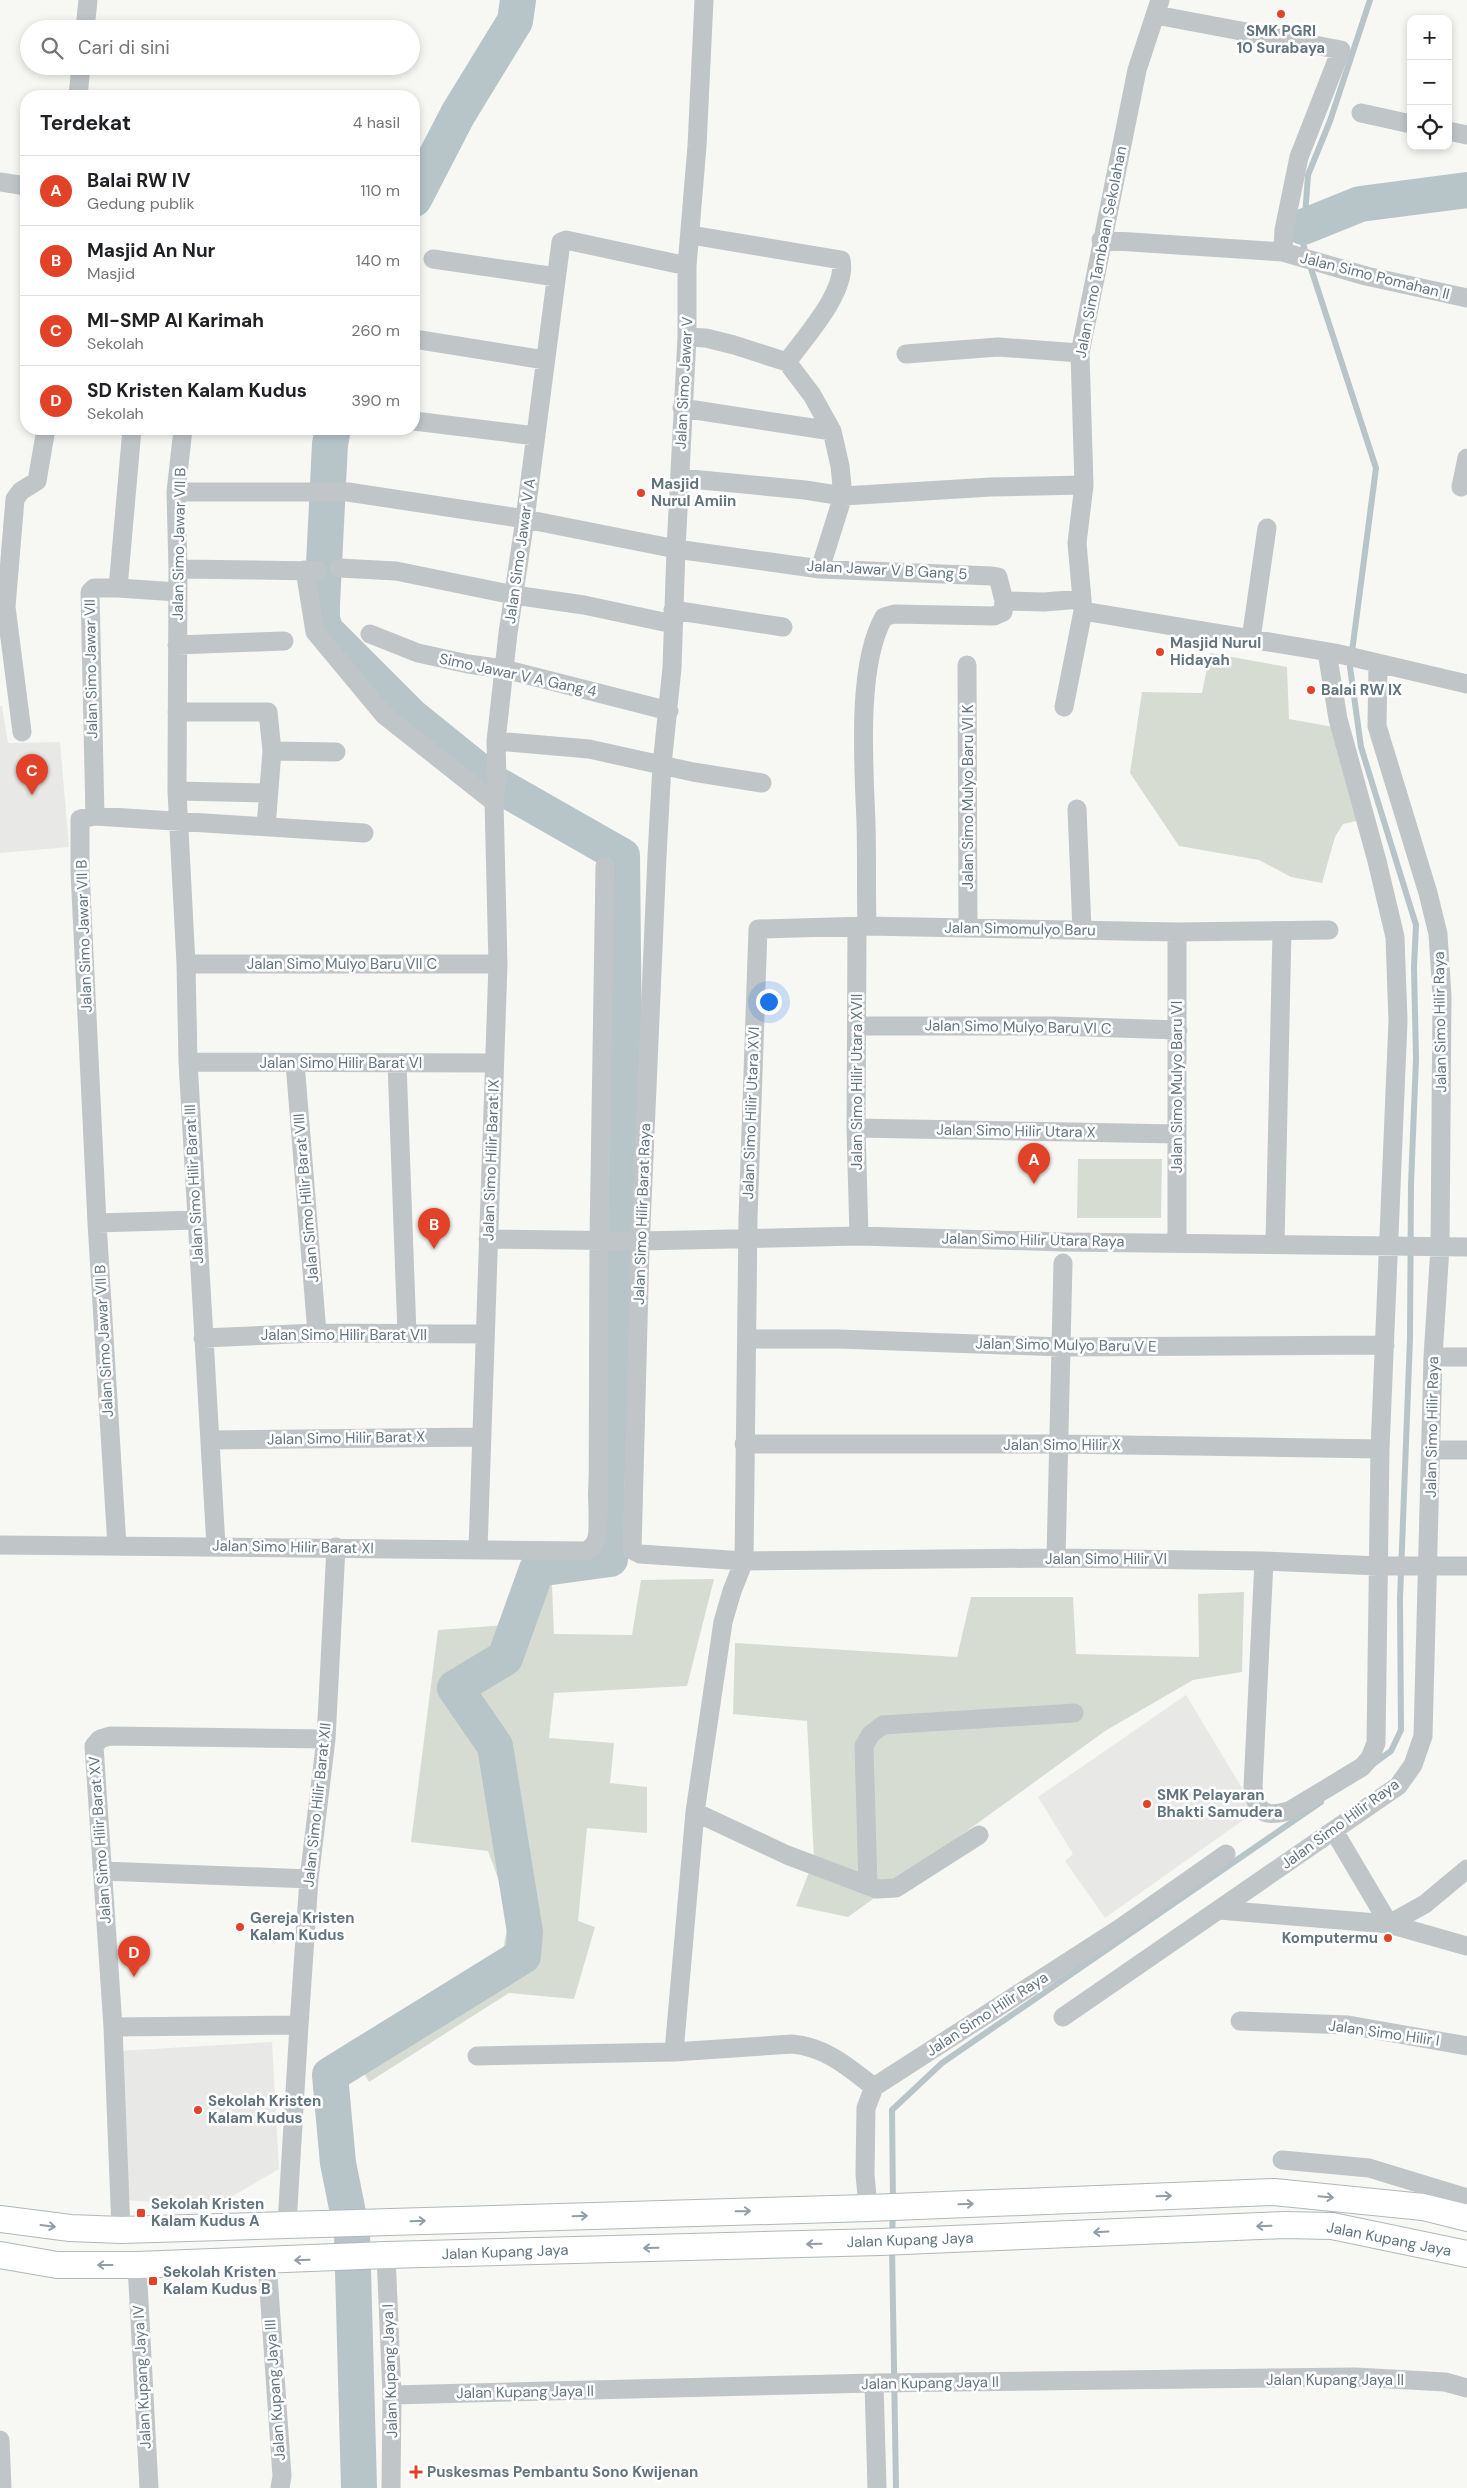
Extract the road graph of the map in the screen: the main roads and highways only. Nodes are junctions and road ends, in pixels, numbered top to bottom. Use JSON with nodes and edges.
{"nodes":[{"id":1,"x":1131,"y":2197,"type":"junction"},
{"id":2,"x":1467,"y":2218,"type":"edge"},
{"id":3,"x":0,"y":2219,"type":"edge"},
{"id":4,"x":468,"y":2219,"type":"junction"},
{"id":5,"x":1134,"y":2230,"type":"junction"},
{"id":6,"x":471,"y":2252,"type":"junction"},
{"id":7,"x":1467,"y":2254,"type":"edge"},
{"id":8,"x":0,"y":2255,"type":"edge"}],
"edges":[{"from":1,"to":2,"type":"main road","name":"Jalan Kupang Jaya","one_way":true},
{"from":4,"to":1,"type":"main road","name":"Jalan Kupang Jaya","one_way":true},
{"from":1,"to":5,"type":"main road"},
{"from":3,"to":4,"type":"main road","name":"Jalan Kupang Jaya","one_way":true},
{"from":4,"to":6,"type":"main road"},
{"from":5,"to":6,"type":"main road","name":"Jalan Kupang Jaya","one_way":true},
{"from":7,"to":5,"type":"main road","name":"Jalan Kupang Jaya","one_way":true},
{"from":6,"to":8,"type":"main road","name":"Jalan Kupang Jaya","one_way":true}]}
